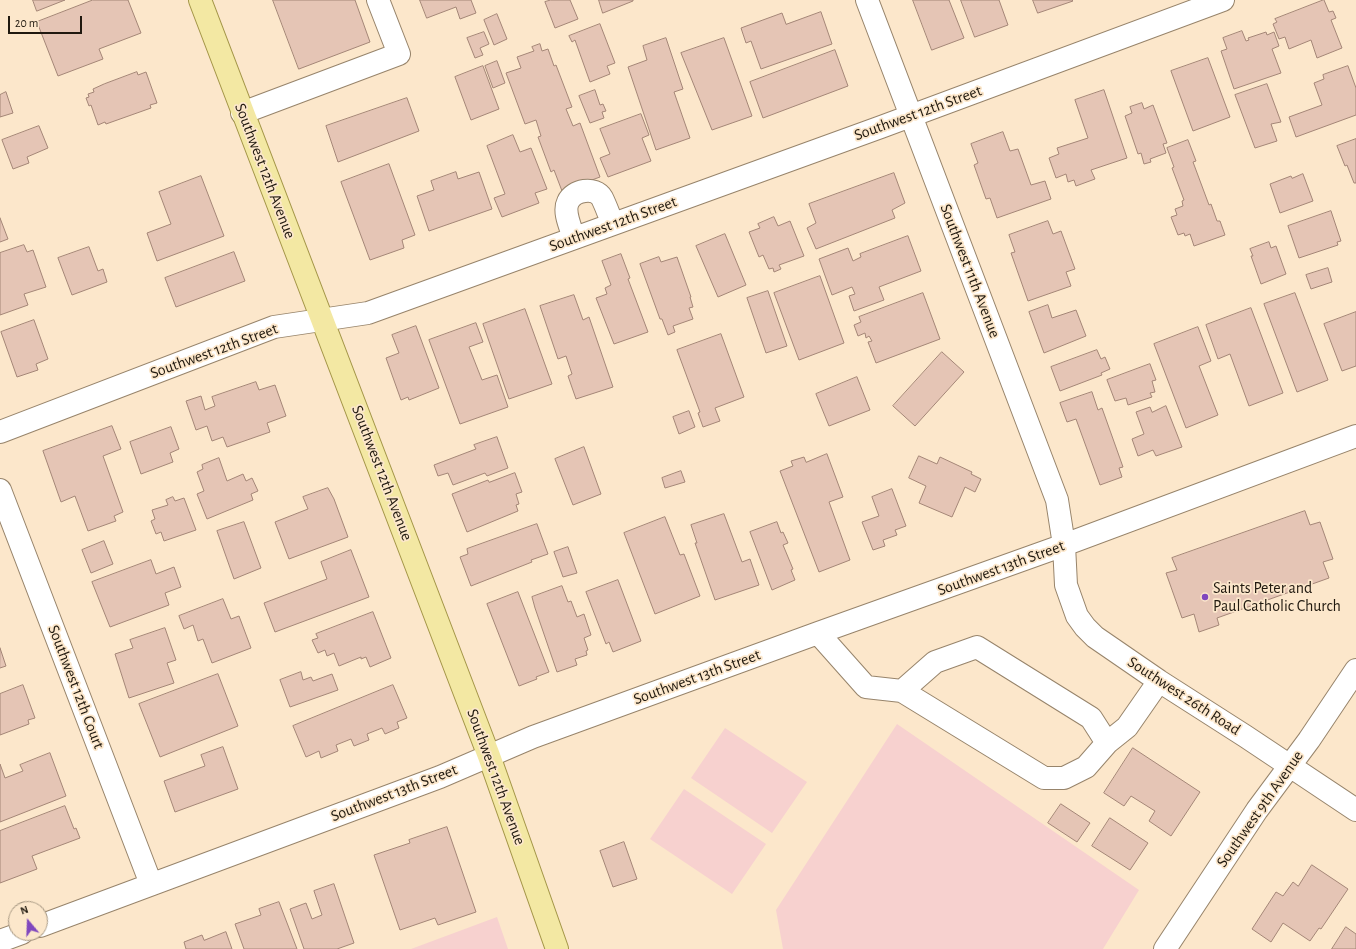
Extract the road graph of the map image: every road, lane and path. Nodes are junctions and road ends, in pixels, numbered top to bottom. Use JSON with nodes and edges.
{"nodes":[{"id":1,"x":200,"y":0,"type":"edge"},
{"id":2,"x":378,"y":0,"type":"edge"},
{"id":3,"x":867,"y":0,"type":"edge"},
{"id":4,"x":1223,"y":0,"type":"edge"},
{"id":5,"x":242,"y":112,"type":"junction"},
{"id":6,"x":911,"y":116,"type":"junction"},
{"id":7,"x":613,"y":224,"type":"junction"},
{"id":8,"x":574,"y":238,"type":"junction"},
{"id":9,"x":323,"y":320,"type":"junction"},
{"id":10,"x":0,"y":432,"type":"edge"},
{"id":11,"x":1356,"y":436,"type":"edge"},
{"id":12,"x":0,"y":490,"type":"edge"},
{"id":13,"x":1064,"y":545,"type":"junction"},
{"id":14,"x":818,"y":633,"type":"junction"},
{"id":15,"x":1356,"y":670,"type":"edge"},
{"id":16,"x":1159,"y":681,"type":"junction"},
{"id":17,"x":902,"y":691,"type":"junction"},
{"id":18,"x":1106,"y":743,"type":"junction"},
{"id":19,"x":489,"y":756,"type":"junction"},
{"id":20,"x":1290,"y":766,"type":"junction"},
{"id":21,"x":1356,"y":810,"type":"edge"},
{"id":22,"x":151,"y":884,"type":"junction"},
{"id":23,"x":48,"y":923,"type":"edge"},
{"id":24,"x":557,"y":949,"type":"edge"},
{"id":25,"x":1165,"y":949,"type":"edge"}],
"edges":[{"from":1,"to":5,"type":"main road","name":"Southwest 12th Avenue"},
{"from":2,"to":5,"type":"street"},
{"from":3,"to":6,"type":"street","name":"Southwest 11th Avenue"},
{"from":4,"to":6,"type":"street","name":"Southwest 12th Street"},
{"from":5,"to":9,"type":"main road","name":"Southwest 12th Avenue"},
{"from":6,"to":7,"type":"street","name":"Southwest 12th Street"},
{"from":6,"to":13,"type":"street","name":"Southwest 11th Avenue"},
{"from":7,"to":8,"type":"street","name":"Southwest 12th Street"},
{"from":7,"to":8,"type":"street"},
{"from":8,"to":9,"type":"street","name":"Southwest 12th Street"},
{"from":9,"to":10,"type":"street","name":"Southwest 12th Street"},
{"from":9,"to":19,"type":"main road","name":"Southwest 12th Avenue"},
{"from":11,"to":13,"type":"street","name":"Southwest 13th Street"},
{"from":12,"to":22,"type":"street","name":"Southwest 12th Court"},
{"from":13,"to":14,"type":"street","name":"Southwest 13th Street"},
{"from":13,"to":16,"type":"street","name":"Southwest 26th Road"},
{"from":14,"to":17,"type":"street"},
{"from":14,"to":19,"type":"street","name":"Southwest 13th Street"},
{"from":15,"to":20,"type":"street","name":"Southwest 9th Avenue"},
{"from":16,"to":18,"type":"street"},
{"from":16,"to":20,"type":"street","name":"Southwest 26th Road"},
{"from":17,"to":18,"type":"street"},
{"from":17,"to":18,"type":"street"},
{"from":19,"to":22,"type":"street","name":"Southwest 13th Street"},
{"from":19,"to":24,"type":"main road","name":"Southwest 12th Avenue"},
{"from":20,"to":21,"type":"street","name":"Southwest 26th Road"},
{"from":20,"to":25,"type":"street","name":"Southwest 9th Avenue"},
{"from":22,"to":23,"type":"street","name":"Southwest 13th Street"}]}
